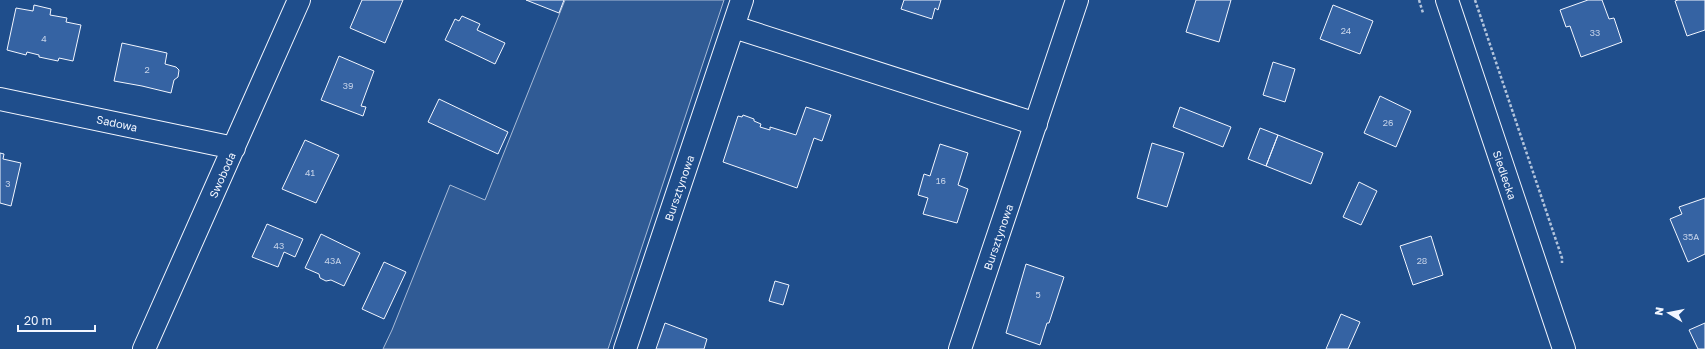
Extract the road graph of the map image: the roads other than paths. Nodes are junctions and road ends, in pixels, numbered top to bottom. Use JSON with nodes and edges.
{"nodes":[{"id":1,"x":299,"y":0,"type":"edge"},
{"id":2,"x":742,"y":0,"type":"edge"},
{"id":3,"x":1077,"y":0,"type":"edge"},
{"id":4,"x":1447,"y":0,"type":"edge"},
{"id":5,"x":734,"y":27,"type":"junction"},
{"id":6,"x":0,"y":99,"type":"edge"},
{"id":7,"x":1036,"y":124,"type":"junction"},
{"id":8,"x":234,"y":148,"type":"junction"},
{"id":9,"x":144,"y":349,"type":"edge"},
{"id":10,"x":625,"y":349,"type":"edge"},
{"id":11,"x":960,"y":349,"type":"edge"},
{"id":12,"x":1564,"y":349,"type":"edge"}],
"edges":[{"from":1,"to":8,"type":"street","name":"Swoboda"},
{"from":2,"to":5,"type":"street","name":"Bursztynowa"},
{"from":3,"to":7,"type":"street","name":"Bursztynowa"},
{"from":4,"to":12,"type":"street","name":"Siedlecka"},
{"from":5,"to":7,"type":"street"},
{"from":5,"to":10,"type":"street","name":"Bursztynowa"},
{"from":6,"to":8,"type":"street","name":"Sadowa"},
{"from":7,"to":11,"type":"street","name":"Bursztynowa"},
{"from":8,"to":9,"type":"street","name":"Swoboda"}]}
